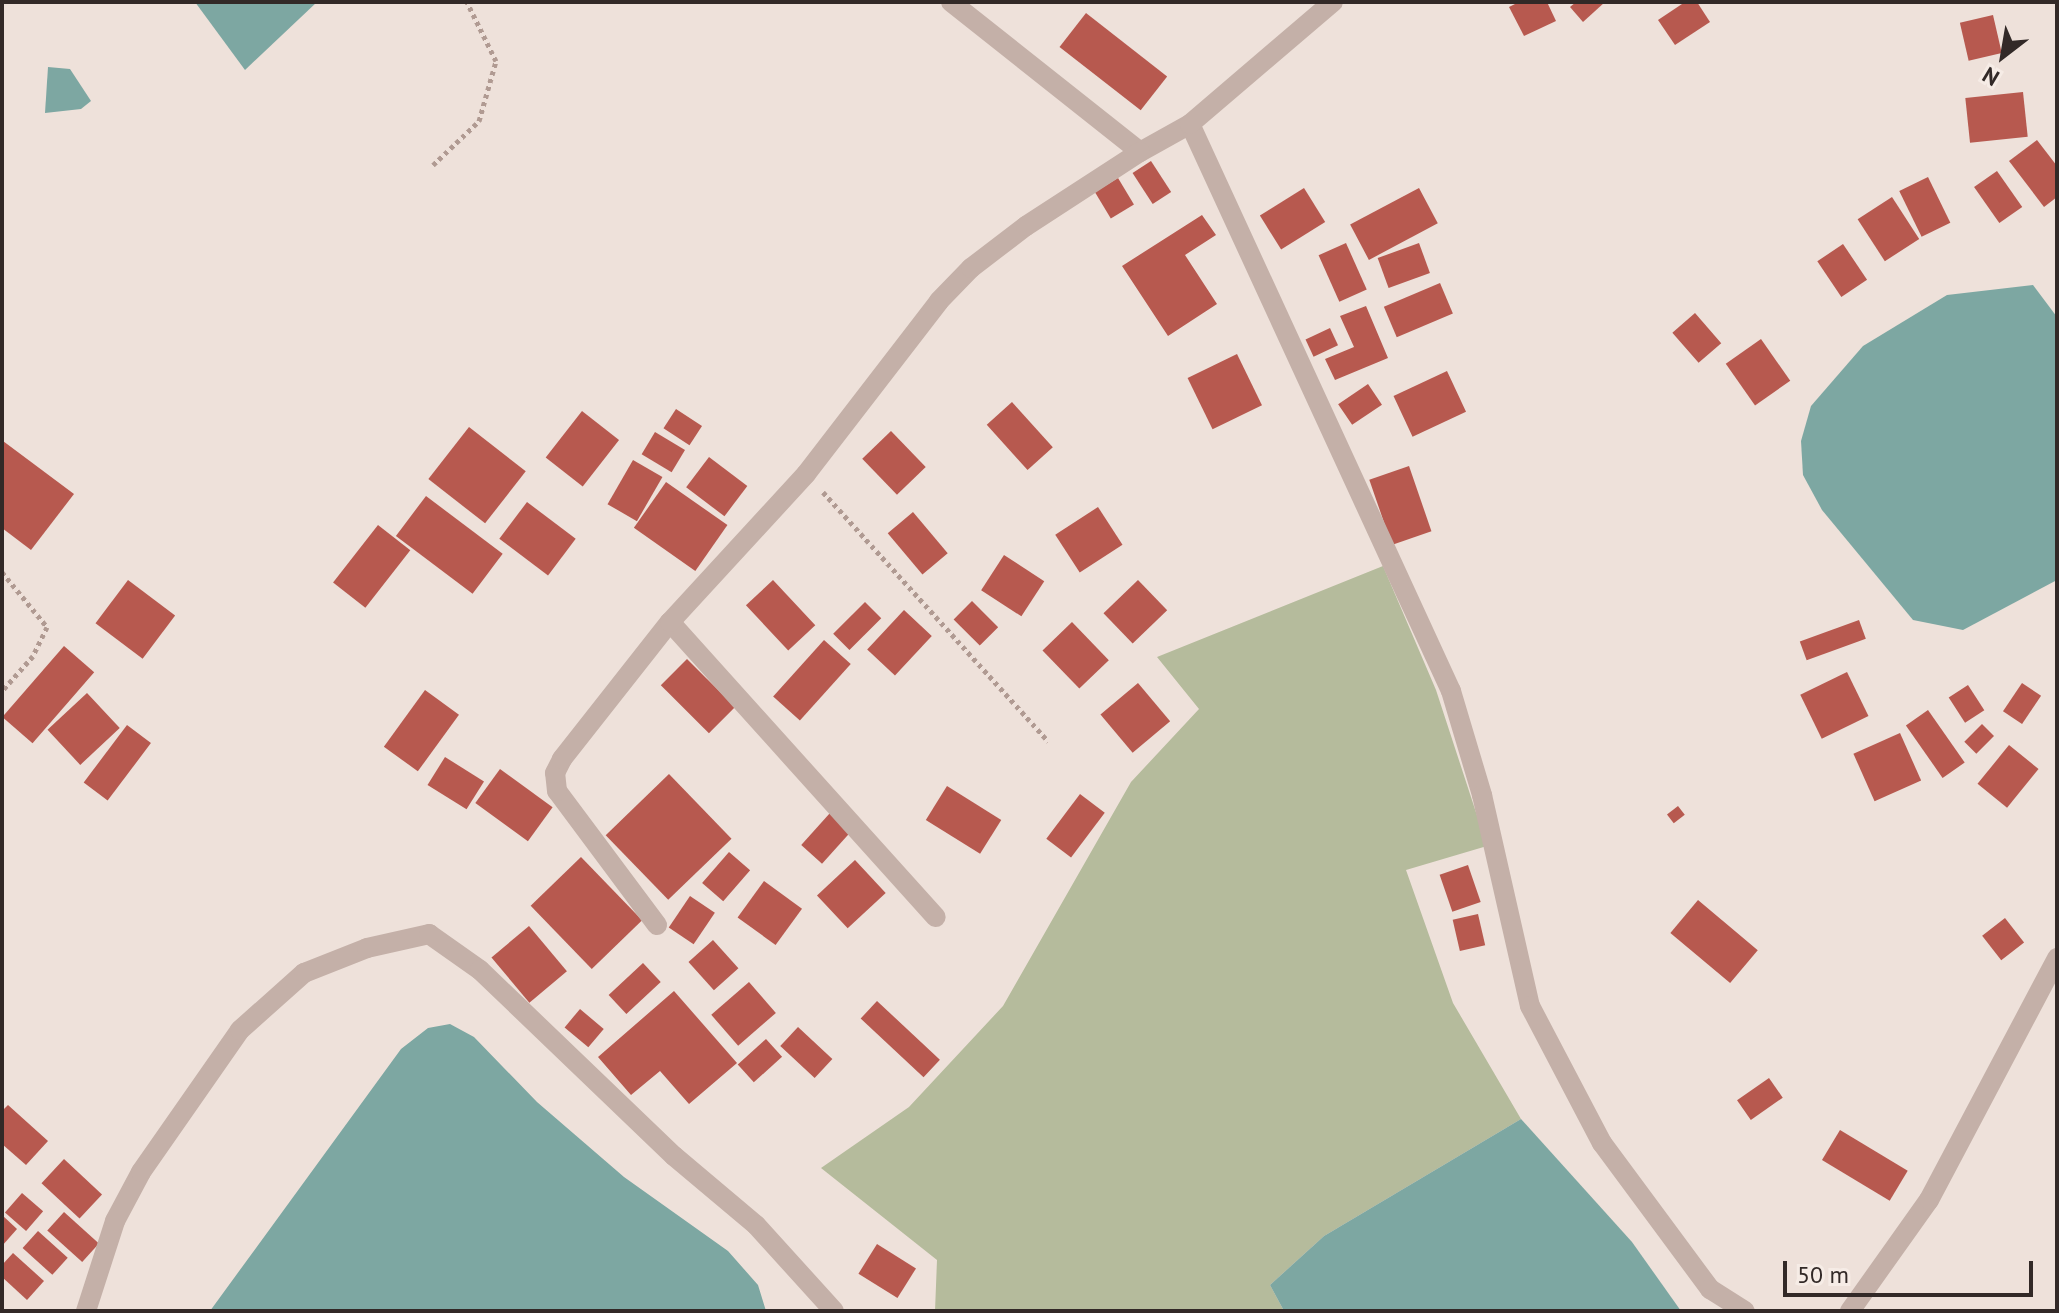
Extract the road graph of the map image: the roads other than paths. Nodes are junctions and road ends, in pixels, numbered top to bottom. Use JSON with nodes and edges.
{"nodes":[{"id":1,"x":951,"y":2,"type":"edge"},
{"id":2,"x":1333,"y":2,"type":"edge"},
{"id":3,"x":1190,"y":124,"type":"junction"},
{"id":4,"x":1140,"y":152,"type":"junction"},
{"id":5,"x":670,"y":622,"type":"junction"},
{"id":6,"x":936,"y":917,"type":"dead end"},
{"id":7,"x":657,"y":925,"type":"dead end"},
{"id":8,"x":2057,"y":958,"type":"edge"},
{"id":9,"x":86,"y":1311,"type":"edge"},
{"id":10,"x":834,"y":1311,"type":"edge"},
{"id":11,"x":1745,"y":1311,"type":"edge"},
{"id":12,"x":1850,"y":1311,"type":"edge"}],
"edges":[{"from":1,"to":4,"type":"street"},
{"from":2,"to":3,"type":"street"},
{"from":3,"to":4,"type":"street"},
{"from":3,"to":11,"type":"street"},
{"from":4,"to":5,"type":"street"},
{"from":5,"to":6,"type":"street"},
{"from":5,"to":7,"type":"street"},
{"from":8,"to":12,"type":"street"},
{"from":9,"to":10,"type":"street"}]}
